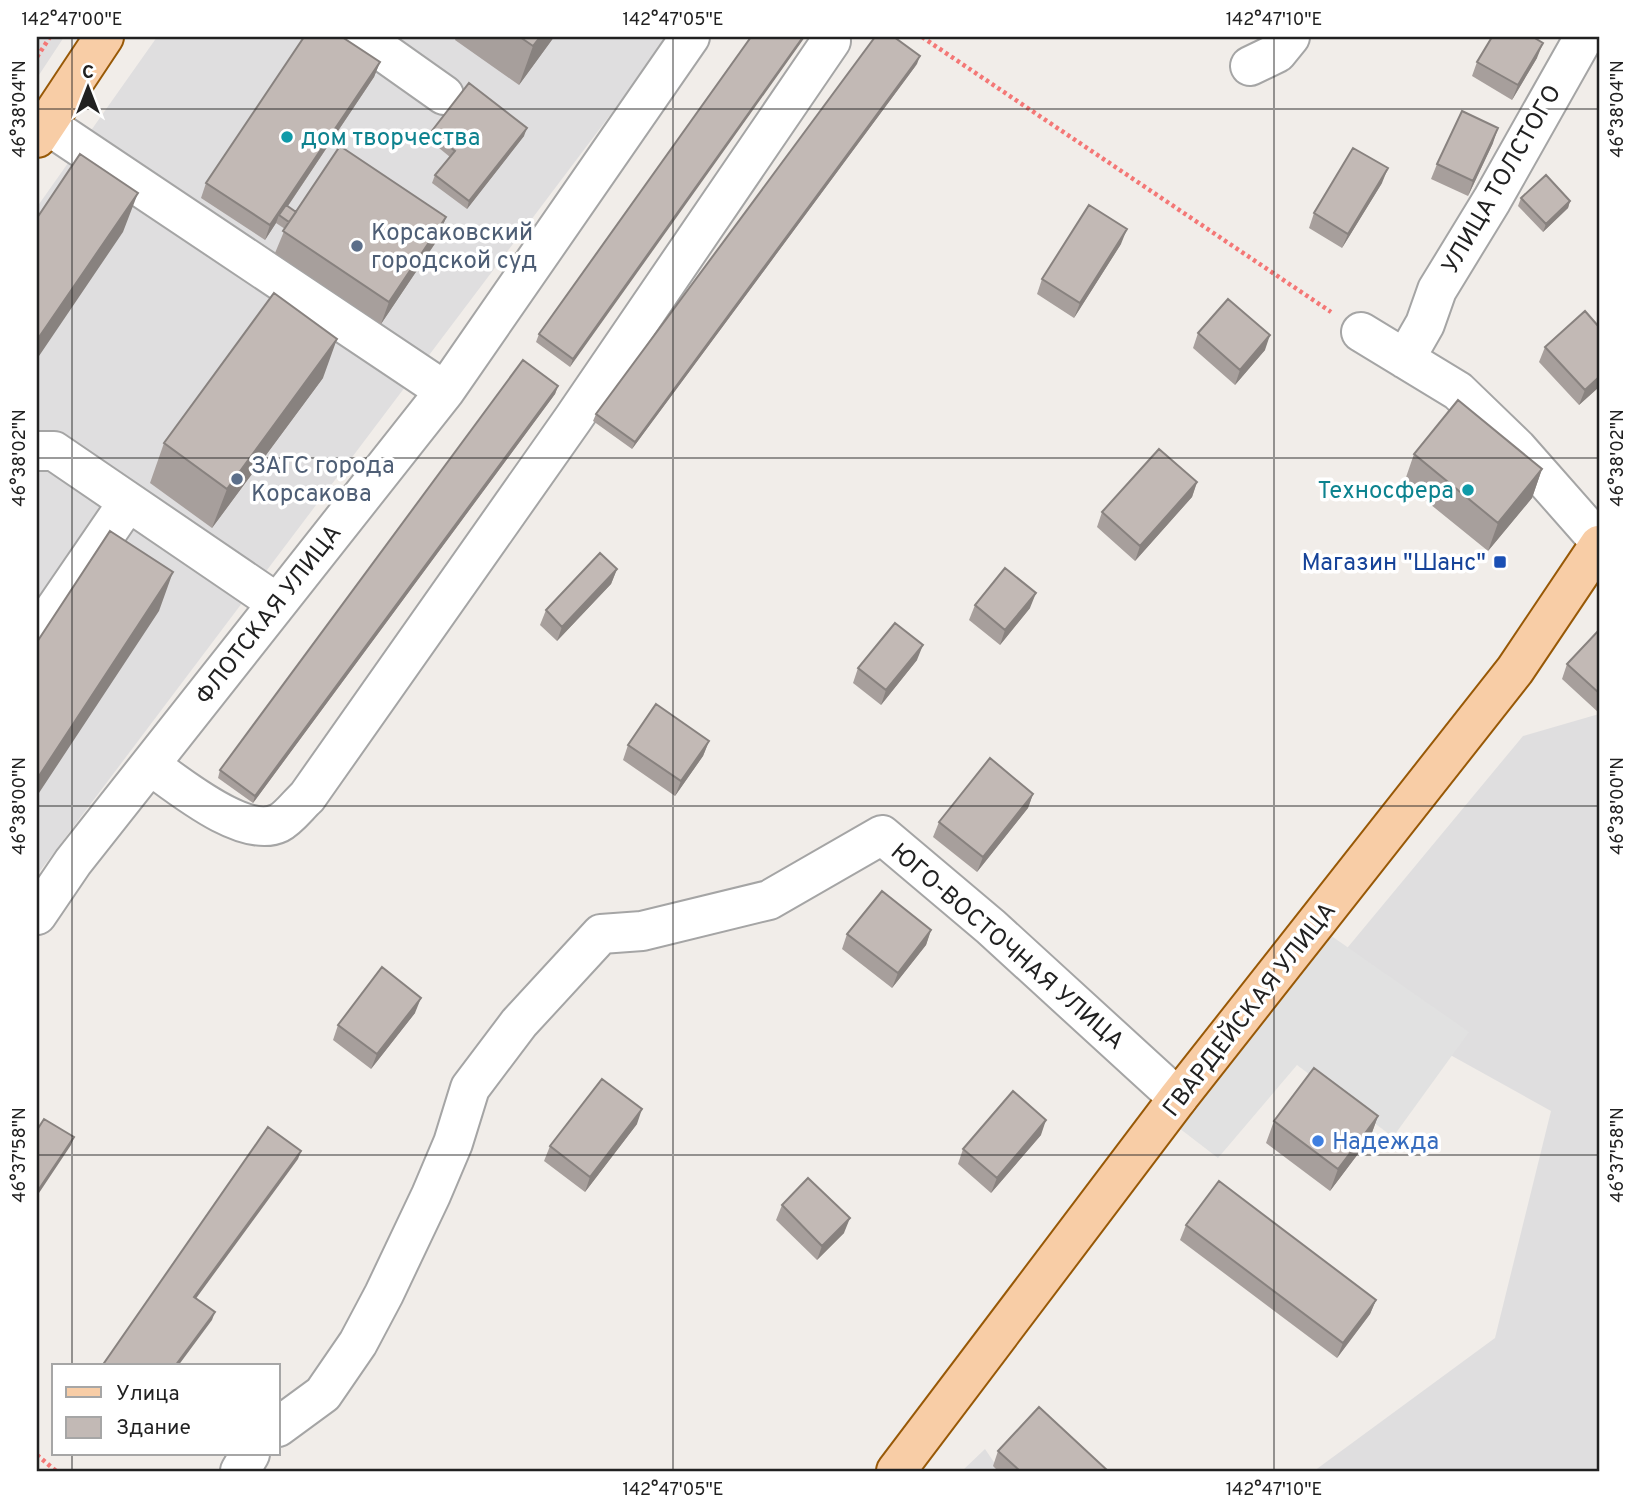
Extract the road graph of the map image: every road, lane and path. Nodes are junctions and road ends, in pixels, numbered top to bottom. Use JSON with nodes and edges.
{"nodes":[{"id":1,"x":50,"y":37,"type":"edge"},
{"id":2,"x":104,"y":37,"type":"edge"},
{"id":3,"x":362,"y":37,"type":"edge"},
{"id":4,"x":690,"y":37,"type":"edge"},
{"id":5,"x":922,"y":37,"type":"edge"},
{"id":6,"x":1290,"y":37,"type":"edge"},
{"id":7,"x":1584,"y":37,"type":"edge"},
{"id":8,"x":831,"y":41,"type":"dead end"},
{"id":9,"x":37,"y":57,"type":"edge"},
{"id":10,"x":1250,"y":66,"type":"dead end"},
{"id":11,"x":444,"y":95,"type":"dead end"},
{"id":12,"x":41,"y":131,"type":"edge"},
{"id":13,"x":1361,"y":332,"type":"joint"},
{"id":14,"x":1405,"y":359,"type":"junction"},
{"id":15,"x":445,"y":391,"type":"junction"},
{"id":16,"x":42,"y":447,"type":"edge"},
{"id":17,"x":128,"y":502,"type":"junction"},
{"id":18,"x":1599,"y":543,"type":"edge"},
{"id":19,"x":277,"y":603,"type":"junction"},
{"id":20,"x":37,"y":635,"type":"edge"},
{"id":21,"x":150,"y":765,"type":"junction"},
{"id":22,"x":37,"y":915,"type":"edge"},
{"id":23,"x":1178,"y":1098,"type":"junction"},
{"id":24,"x":280,"y":1426,"type":"edge"},
{"id":25,"x":37,"y":1455,"type":"edge"},
{"id":26,"x":56,"y":1471,"type":"edge"},
{"id":27,"x":896,"y":1471,"type":"edge"}],
"edges":[{"from":1,"to":9,"type":"path"},
{"from":2,"to":12,"type":"main road"},
{"from":3,"to":11,"type":"street"},
{"from":4,"to":15,"type":"street","name":"ФЛОТСКАЯ УЛИЦА"},
{"from":5,"to":13,"type":"path"},
{"from":6,"to":10,"type":"street"},
{"from":7,"to":14,"type":"street","name":"УЛИЦА ТОЛСТОГО"},
{"from":8,"to":21,"type":"street"},
{"from":12,"to":15,"type":"street"},
{"from":13,"to":14,"type":"street"},
{"from":14,"to":18,"type":"street"},
{"from":15,"to":19,"type":"street","name":"ФЛОТСКАЯ УЛИЦА"},
{"from":16,"to":17,"type":"street"},
{"from":17,"to":19,"type":"street"},
{"from":17,"to":20,"type":"street"},
{"from":18,"to":23,"type":"main road","name":"ГВАРДЕЙСКАЯ УЛИЦА"},
{"from":19,"to":21,"type":"street","name":"ФЛОТСКАЯ УЛИЦА"},
{"from":21,"to":22,"type":"street","name":"ФЛОТСКАЯ УЛИЦА"},
{"from":23,"to":24,"type":"street","name":"ЮГО-ВОСТОЧНАЯ УЛИЦА"},
{"from":23,"to":27,"type":"main road","name":"ГВАРДЕЙСКАЯ УЛИЦА"},
{"from":25,"to":26,"type":"path"}]}
